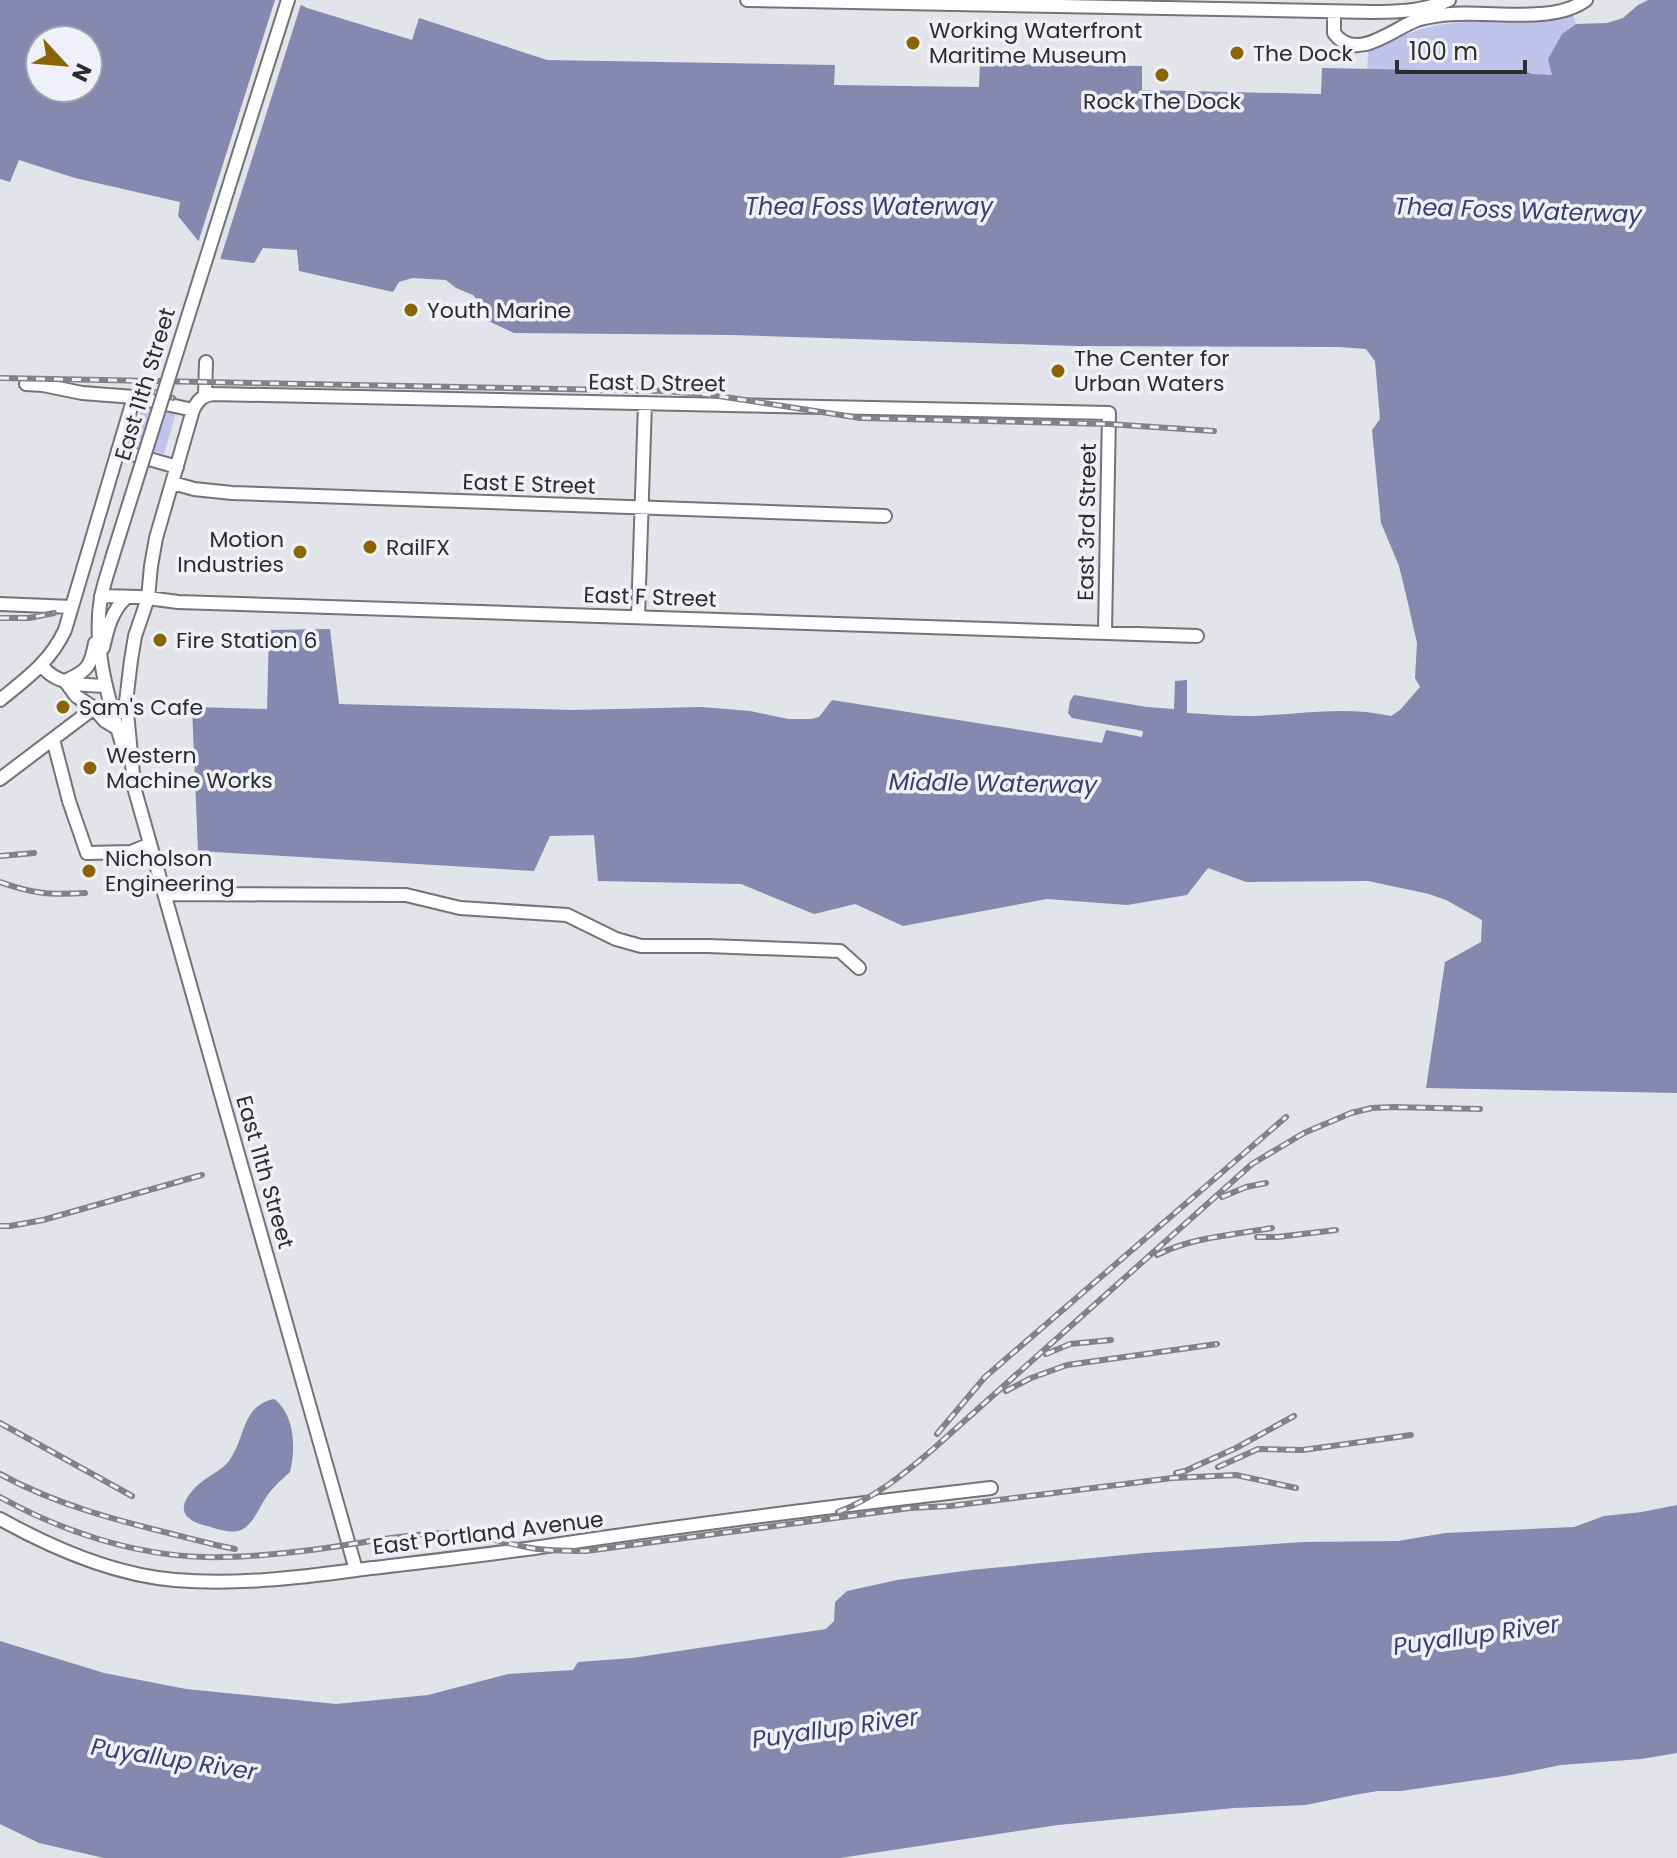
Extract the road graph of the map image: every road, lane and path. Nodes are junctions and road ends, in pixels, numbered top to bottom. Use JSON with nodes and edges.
{"nodes":[{"id":1,"x":288,"y":0,"type":"edge"},
{"id":2,"x":747,"y":0,"type":"edge"},
{"id":3,"x":1449,"y":0,"type":"edge"},
{"id":4,"x":1586,"y":0,"type":"edge"},
{"id":5,"x":1334,"y":12,"type":"junction"},
{"id":6,"x":206,"y":362,"type":"dead end"},
{"id":7,"x":26,"y":384,"type":"dead end"},
{"id":8,"x":205,"y":396,"type":"junction"},
{"id":9,"x":134,"y":397,"type":"junction"},
{"id":10,"x":645,"y":403,"type":"junction"},
{"id":11,"x":193,"y":410,"type":"junction"},
{"id":12,"x":1109,"y":413,"type":"joint"},
{"id":13,"x":118,"y":450,"type":"junction"},
{"id":14,"x":177,"y":467,"type":"junction"},
{"id":15,"x":173,"y":483,"type":"junction"},
{"id":16,"x":641,"y":508,"type":"junction"},
{"id":17,"x":885,"y":516,"type":"dead end"},
{"id":18,"x":101,"y":596,"type":"junction"},
{"id":19,"x":127,"y":597,"type":"junction"},
{"id":20,"x":148,"y":598,"type":"junction"},
{"id":21,"x":0,"y":604,"type":"edge"},
{"id":22,"x":72,"y":607,"type":"junction"},
{"id":23,"x":638,"y":617,"type":"junction"},
{"id":24,"x":98,"y":627,"type":"junction"},
{"id":25,"x":1105,"y":632,"type":"junction"},
{"id":26,"x":1197,"y":636,"type":"dead end"},
{"id":27,"x":42,"y":665,"type":"junction"},
{"id":28,"x":102,"y":671,"type":"junction"},
{"id":29,"x":65,"y":681,"type":"junction"},
{"id":30,"x":105,"y":686,"type":"junction"},
{"id":31,"x":0,"y":700,"type":"edge"},
{"id":32,"x":94,"y":708,"type":"junction"},
{"id":33,"x":118,"y":729,"type":"junction"},
{"id":34,"x":53,"y":739,"type":"junction"},
{"id":35,"x":0,"y":779,"type":"edge"},
{"id":36,"x":134,"y":785,"type":"junction"},
{"id":37,"x":150,"y":844,"type":"junction"},
{"id":38,"x":166,"y":894,"type":"junction"},
{"id":39,"x":859,"y":968,"type":"dead end"},
{"id":40,"x":991,"y":1488,"type":"dead end"},
{"id":41,"x":0,"y":1519,"type":"edge"},
{"id":42,"x":356,"y":1570,"type":"junction"}],
"edges":[{"from":1,"to":18,"type":"street","name":"East 11th Street","bridge":true},
{"from":2,"to":5,"type":"street"},
{"from":3,"to":5,"type":"street"},
{"from":4,"to":5,"type":"street"},
{"from":6,"to":8,"type":"street"},
{"from":7,"to":9,"type":"street"},
{"from":8,"to":10,"type":"street","name":"East D Street"},
{"from":8,"to":11,"type":"street","name":"East 11th Street"},
{"from":9,"to":11,"type":"street"},
{"from":9,"to":13,"type":"street","name":"East 11th Street"},
{"from":10,"to":12,"type":"street","name":"East D Street"},
{"from":10,"to":16,"type":"street"},
{"from":11,"to":14,"type":"street","name":"East 11th Street"},
{"from":12,"to":25,"type":"street","name":"East 3rd Street"},
{"from":13,"to":14,"type":"street"},
{"from":13,"to":22,"type":"street","name":"East 11th Street"},
{"from":14,"to":15,"type":"street","name":"East 11th Street"},
{"from":15,"to":16,"type":"street","name":"East E Street"},
{"from":15,"to":20,"type":"street","name":"East 11th Street"},
{"from":16,"to":17,"type":"street","name":"East E Street"},
{"from":16,"to":23,"type":"street"},
{"from":18,"to":19,"type":"street","name":"East F Street"},
{"from":18,"to":24,"type":"street","name":"East 11th Street"},
{"from":19,"to":20,"type":"street","name":"East F Street"},
{"from":19,"to":28,"type":"street"},
{"from":20,"to":23,"type":"street","name":"East F Street"},
{"from":20,"to":36,"type":"street","name":"East 11th Street"},
{"from":21,"to":22,"type":"street"},
{"from":22,"to":27,"type":"street","name":"East 11th Street"},
{"from":23,"to":25,"type":"street","name":"East F Street"},
{"from":24,"to":28,"type":"street","name":"East 11th Street"},
{"from":24,"to":29,"type":"street"},
{"from":25,"to":26,"type":"street","name":"East F Street"},
{"from":27,"to":29,"type":"street"},
{"from":27,"to":31,"type":"street","name":"East 11th Street"},
{"from":28,"to":30,"type":"street","name":"East 11th Street"},
{"from":29,"to":30,"type":"street"},
{"from":29,"to":32,"type":"street"},
{"from":30,"to":33,"type":"street","name":"East 11th Street"},
{"from":32,"to":33,"type":"street"},
{"from":32,"to":34,"type":"street"},
{"from":33,"to":36,"type":"street","name":"East 11th Street"},
{"from":34,"to":35,"type":"street"},
{"from":34,"to":37,"type":"street"},
{"from":36,"to":37,"type":"street","name":"East 11th Street"},
{"from":37,"to":38,"type":"street","name":"East 11th Street"},
{"from":38,"to":39,"type":"street"},
{"from":38,"to":42,"type":"street","name":"East 11th Street"},
{"from":40,"to":42,"type":"street","name":"East Portland Avenue"},
{"from":41,"to":42,"type":"street","name":"East Portland Avenue"}]}
